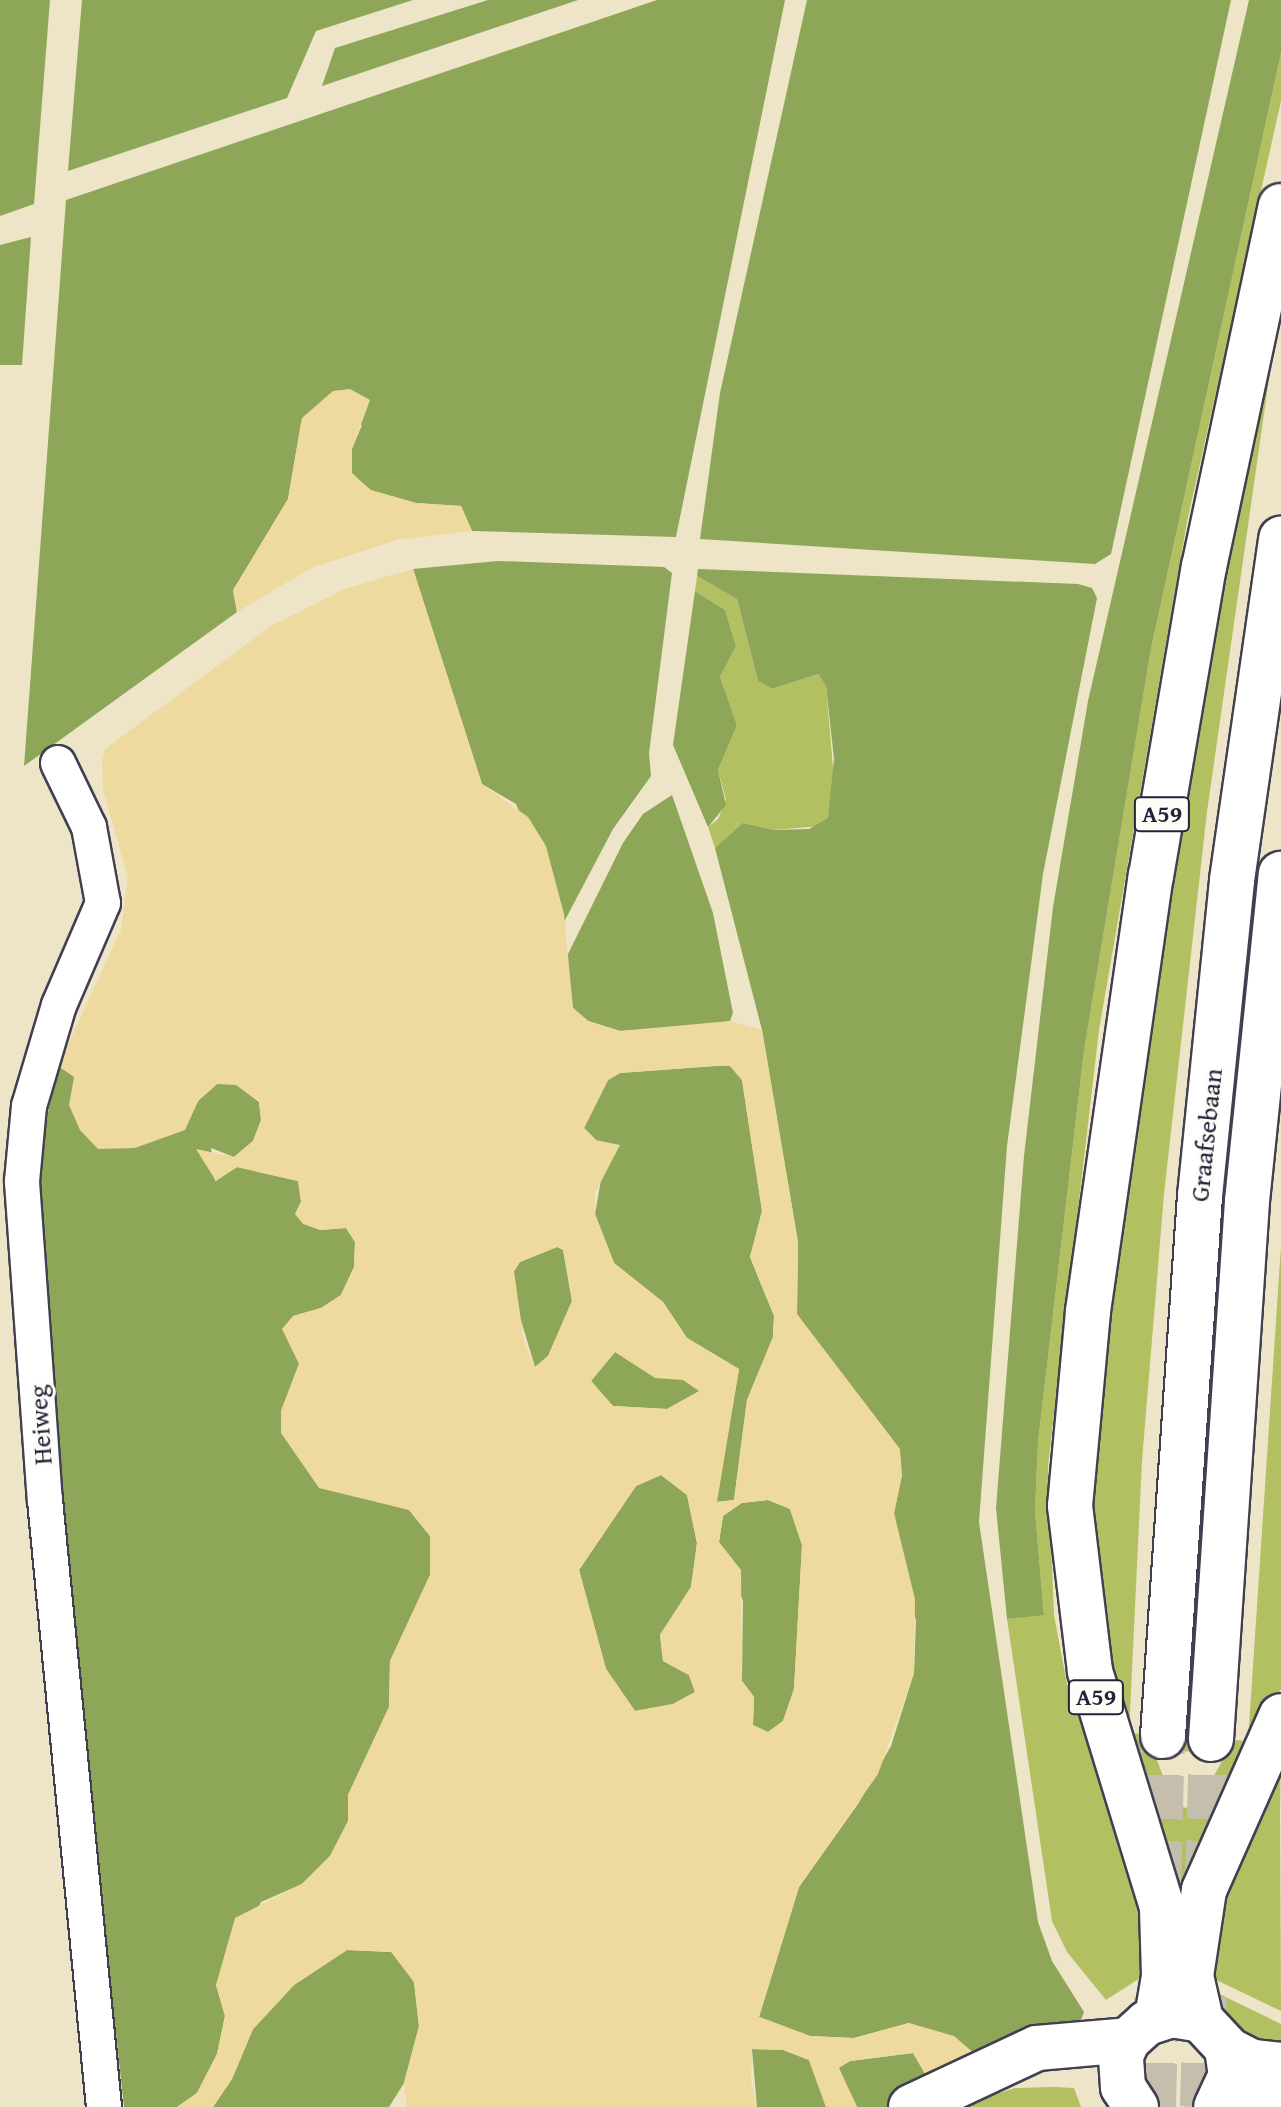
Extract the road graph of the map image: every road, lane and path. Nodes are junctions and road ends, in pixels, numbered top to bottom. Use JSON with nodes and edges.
{"nodes":[{"id":1,"x":1281,"y":206,"type":"edge"},
{"id":2,"x":1281,"y":538,"type":"edge"},
{"id":3,"x":58,"y":763,"type":"dead end"},
{"id":4,"x":1281,"y":874,"type":"edge"},
{"id":5,"x":1281,"y":1716,"type":"edge"},
{"id":6,"x":1163,"y":1736,"type":"tunnel mouth"},
{"id":7,"x":1211,"y":1739,"type":"tunnel mouth"},
{"id":8,"x":1143,"y":2029,"type":"junction"},
{"id":9,"x":1214,"y":2034,"type":"junction"},
{"id":10,"x":1281,"y":2064,"type":"edge"},
{"id":11,"x":987,"y":2074,"type":"junction"},
{"id":12,"x":1281,"y":2093,"type":"edge"},
{"id":13,"x":1129,"y":2097,"type":"edge"},
{"id":14,"x":1219,"y":2104,"type":"edge"},
{"id":15,"x":104,"y":2107,"type":"edge"},
{"id":16,"x":911,"y":2107,"type":"edge"}],
"edges":[{"from":1,"to":8,"type":"main road","number":"A59"},
{"from":2,"to":6,"type":"main road","name":"Graafsebaan","number":"A59"},
{"from":3,"to":15,"type":"street","name":"Heiweg"},
{"from":4,"to":7,"type":"main road","name":"Graafsebaan"},
{"from":5,"to":9,"type":"main road"},
{"from":8,"to":9,"type":"main road"},
{"from":8,"to":11,"type":"main road"},
{"from":8,"to":13,"type":"main road"},
{"from":9,"to":10,"type":"street"},
{"from":9,"to":14,"type":"main road"},
{"from":11,"to":13,"type":"main road"},
{"from":11,"to":16,"type":"main road"},
{"from":12,"to":14,"type":"street"}]}
